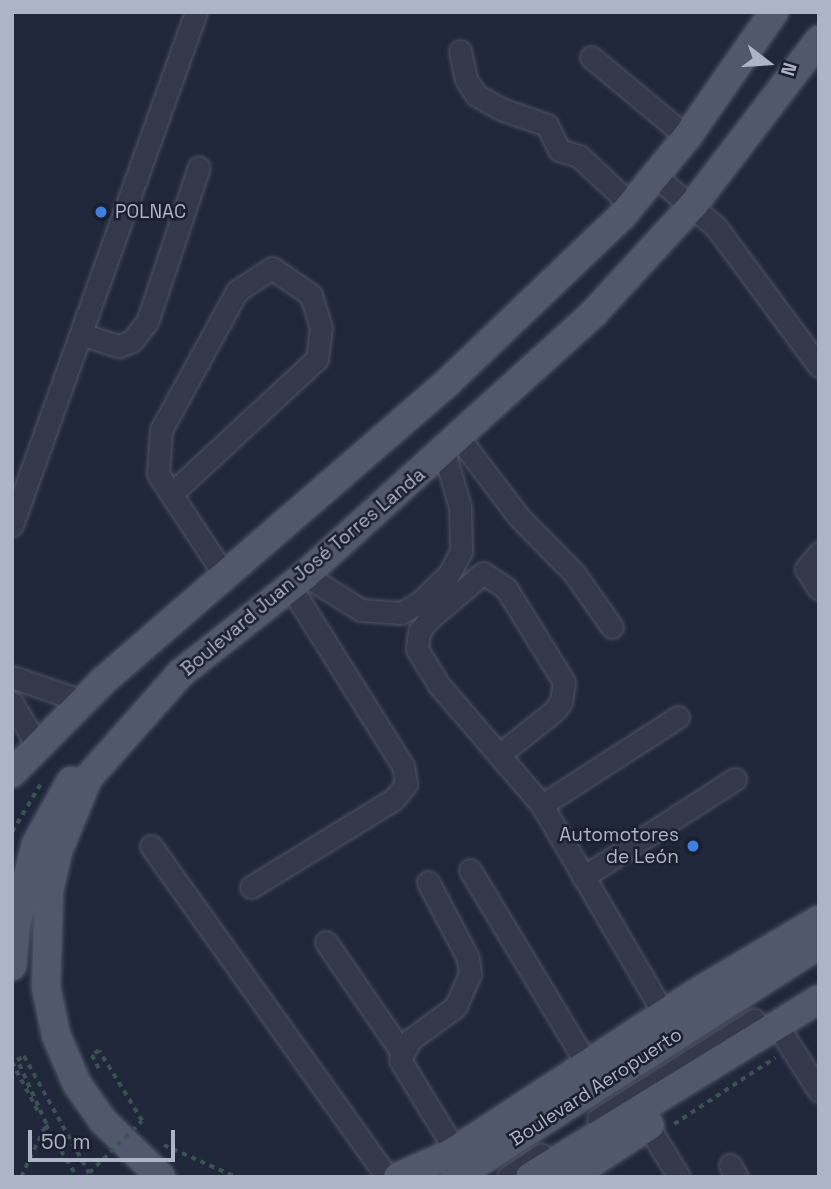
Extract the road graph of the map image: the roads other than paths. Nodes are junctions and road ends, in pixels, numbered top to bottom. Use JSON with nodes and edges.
{"nodes":[{"id":1,"x":196,"y":12,"type":"edge"},
{"id":2,"x":774,"y":12,"type":"edge"},
{"id":3,"x":819,"y":40,"type":"edge"},
{"id":4,"x":460,"y":51,"type":"dead end"},
{"id":5,"x":591,"y":57,"type":"dead end"},
{"id":6,"x":687,"y":137,"type":"junction"},
{"id":7,"x":199,"y":167,"type":"dead end"},
{"id":8,"x":655,"y":176,"type":"junction"},
{"id":9,"x":631,"y":205,"type":"junction"},
{"id":10,"x":693,"y":205,"type":"junction"},
{"id":11,"x":81,"y":334,"type":"junction"},
{"id":12,"x":819,"y":366,"type":"edge"},
{"id":13,"x":452,"y":445,"type":"junction"},
{"id":14,"x":171,"y":494,"type":"junction"},
{"id":15,"x":12,"y":525,"type":"edge"},
{"id":16,"x":819,"y":553,"type":"edge"},
{"id":17,"x":225,"y":576,"type":"junction"},
{"id":18,"x":298,"y":581,"type":"junction"},
{"id":19,"x":819,"y":589,"type":"edge"},
{"id":20,"x":612,"y":627,"type":"dead end"},
{"id":21,"x":12,"y":677,"type":"edge"},
{"id":22,"x":82,"y":701,"type":"junction"},
{"id":23,"x":153,"y":701,"type":"junction"},
{"id":24,"x":12,"y":703,"type":"edge"},
{"id":25,"x":678,"y":717,"type":"dead end"},
{"id":26,"x":37,"y":745,"type":"junction"},
{"id":27,"x":500,"y":754,"type":"junction"},
{"id":28,"x":12,"y":773,"type":"edge"},
{"id":29,"x":735,"y":779,"type":"dead end"},
{"id":30,"x":542,"y":805,"type":"junction"},
{"id":31,"x":151,"y":846,"type":"dead end"},
{"id":32,"x":470,"y":870,"type":"dead end"},
{"id":33,"x":583,"y":877,"type":"junction"},
{"id":34,"x":428,"y":882,"type":"dead end"},
{"id":35,"x":251,"y":887,"type":"dead end"},
{"id":36,"x":819,"y":920,"type":"edge"},
{"id":37,"x":326,"y":942,"type":"dead end"},
{"id":38,"x":819,"y":944,"type":"edge"},
{"id":39,"x":819,"y":960,"type":"edge"},
{"id":40,"x":12,"y":966,"type":"edge"},
{"id":41,"x":819,"y":999,"type":"edge"},
{"id":42,"x":664,"y":1014,"type":"junction"},
{"id":43,"x":819,"y":1016,"type":"edge"},
{"id":44,"x":745,"y":1017,"type":"junction"},
{"id":45,"x":788,"y":1043,"type":"junction"},
{"id":46,"x":401,"y":1051,"type":"junction"},
{"id":47,"x":587,"y":1064,"type":"junction"},
{"id":48,"x":819,"y":1091,"type":"edge"},
{"id":49,"x":652,"y":1131,"type":"junction"},
{"id":50,"x":453,"y":1160,"type":"edge"},
{"id":51,"x":164,"y":1176,"type":"edge"},
{"id":52,"x":387,"y":1177,"type":"edge"},
{"id":53,"x":398,"y":1177,"type":"edge"},
{"id":54,"x":425,"y":1177,"type":"edge"},
{"id":55,"x":474,"y":1177,"type":"edge"},
{"id":56,"x":508,"y":1177,"type":"edge"},
{"id":57,"x":530,"y":1177,"type":"edge"},
{"id":58,"x":570,"y":1177,"type":"edge"},
{"id":59,"x":679,"y":1177,"type":"edge"}],
"edges":[{"from":1,"to":11,"type":"street"},
{"from":2,"to":6,"type":"main road"},
{"from":3,"to":10,"type":"main road","name":"Boulevard Juan José Torres Landa"},
{"from":4,"to":9,"type":"street"},
{"from":5,"to":6,"type":"street"},
{"from":6,"to":8,"type":"main road"},
{"from":7,"to":11,"type":"street"},
{"from":8,"to":9,"type":"main road"},
{"from":8,"to":10,"type":"street"},
{"from":9,"to":17,"type":"main road"},
{"from":10,"to":12,"type":"street"},
{"from":10,"to":13,"type":"main road","name":"Boulevard Juan José Torres Landa"},
{"from":11,"to":15,"type":"street"},
{"from":13,"to":18,"type":"main road","name":"Boulevard Juan José Torres Landa"},
{"from":13,"to":18,"type":"street"},
{"from":13,"to":20,"type":"street"},
{"from":14,"to":14,"type":"street"},
{"from":14,"to":17,"type":"street"},
{"from":16,"to":19,"type":"street"},
{"from":17,"to":22,"type":"main road"},
{"from":18,"to":23,"type":"main road","name":"Boulevard Juan José Torres Landa"},
{"from":18,"to":35,"type":"street"},
{"from":21,"to":22,"type":"street"},
{"from":22,"to":26,"type":"main road"},
{"from":23,"to":40,"type":"main road"},
{"from":23,"to":51,"type":"main road","name":"Boulevard Juan José Torres Landa"},
{"from":24,"to":26,"type":"street"},
{"from":25,"to":30,"type":"street"},
{"from":26,"to":28,"type":"main road"},
{"from":27,"to":27,"type":"street"},
{"from":27,"to":30,"type":"street"},
{"from":29,"to":33,"type":"street"},
{"from":30,"to":33,"type":"street"},
{"from":31,"to":52,"type":"street"},
{"from":32,"to":47,"type":"street"},
{"from":33,"to":42,"type":"street"},
{"from":34,"to":46,"type":"street"},
{"from":36,"to":42,"type":"main road"},
{"from":37,"to":46,"type":"street"},
{"from":38,"to":44,"type":"main road"},
{"from":39,"to":44,"type":"street"},
{"from":41,"to":44,"type":"main road"},
{"from":42,"to":47,"type":"main road"},
{"from":43,"to":45,"type":"main road"},
{"from":44,"to":50,"type":"main road","name":"Boulevard Aeropuerto"},
{"from":44,"to":55,"type":"street"},
{"from":44,"to":56,"type":"street"},
{"from":44,"to":57,"type":"main road","name":"Boulevard Aeropuerto"},
{"from":45,"to":48,"type":"street"},
{"from":45,"to":49,"type":"main road"},
{"from":46,"to":50,"type":"street"},
{"from":47,"to":50,"type":"main road"},
{"from":49,"to":58,"type":"main road"},
{"from":49,"to":59,"type":"street"},
{"from":50,"to":53,"type":"main road"},
{"from":50,"to":54,"type":"main road"}]}
